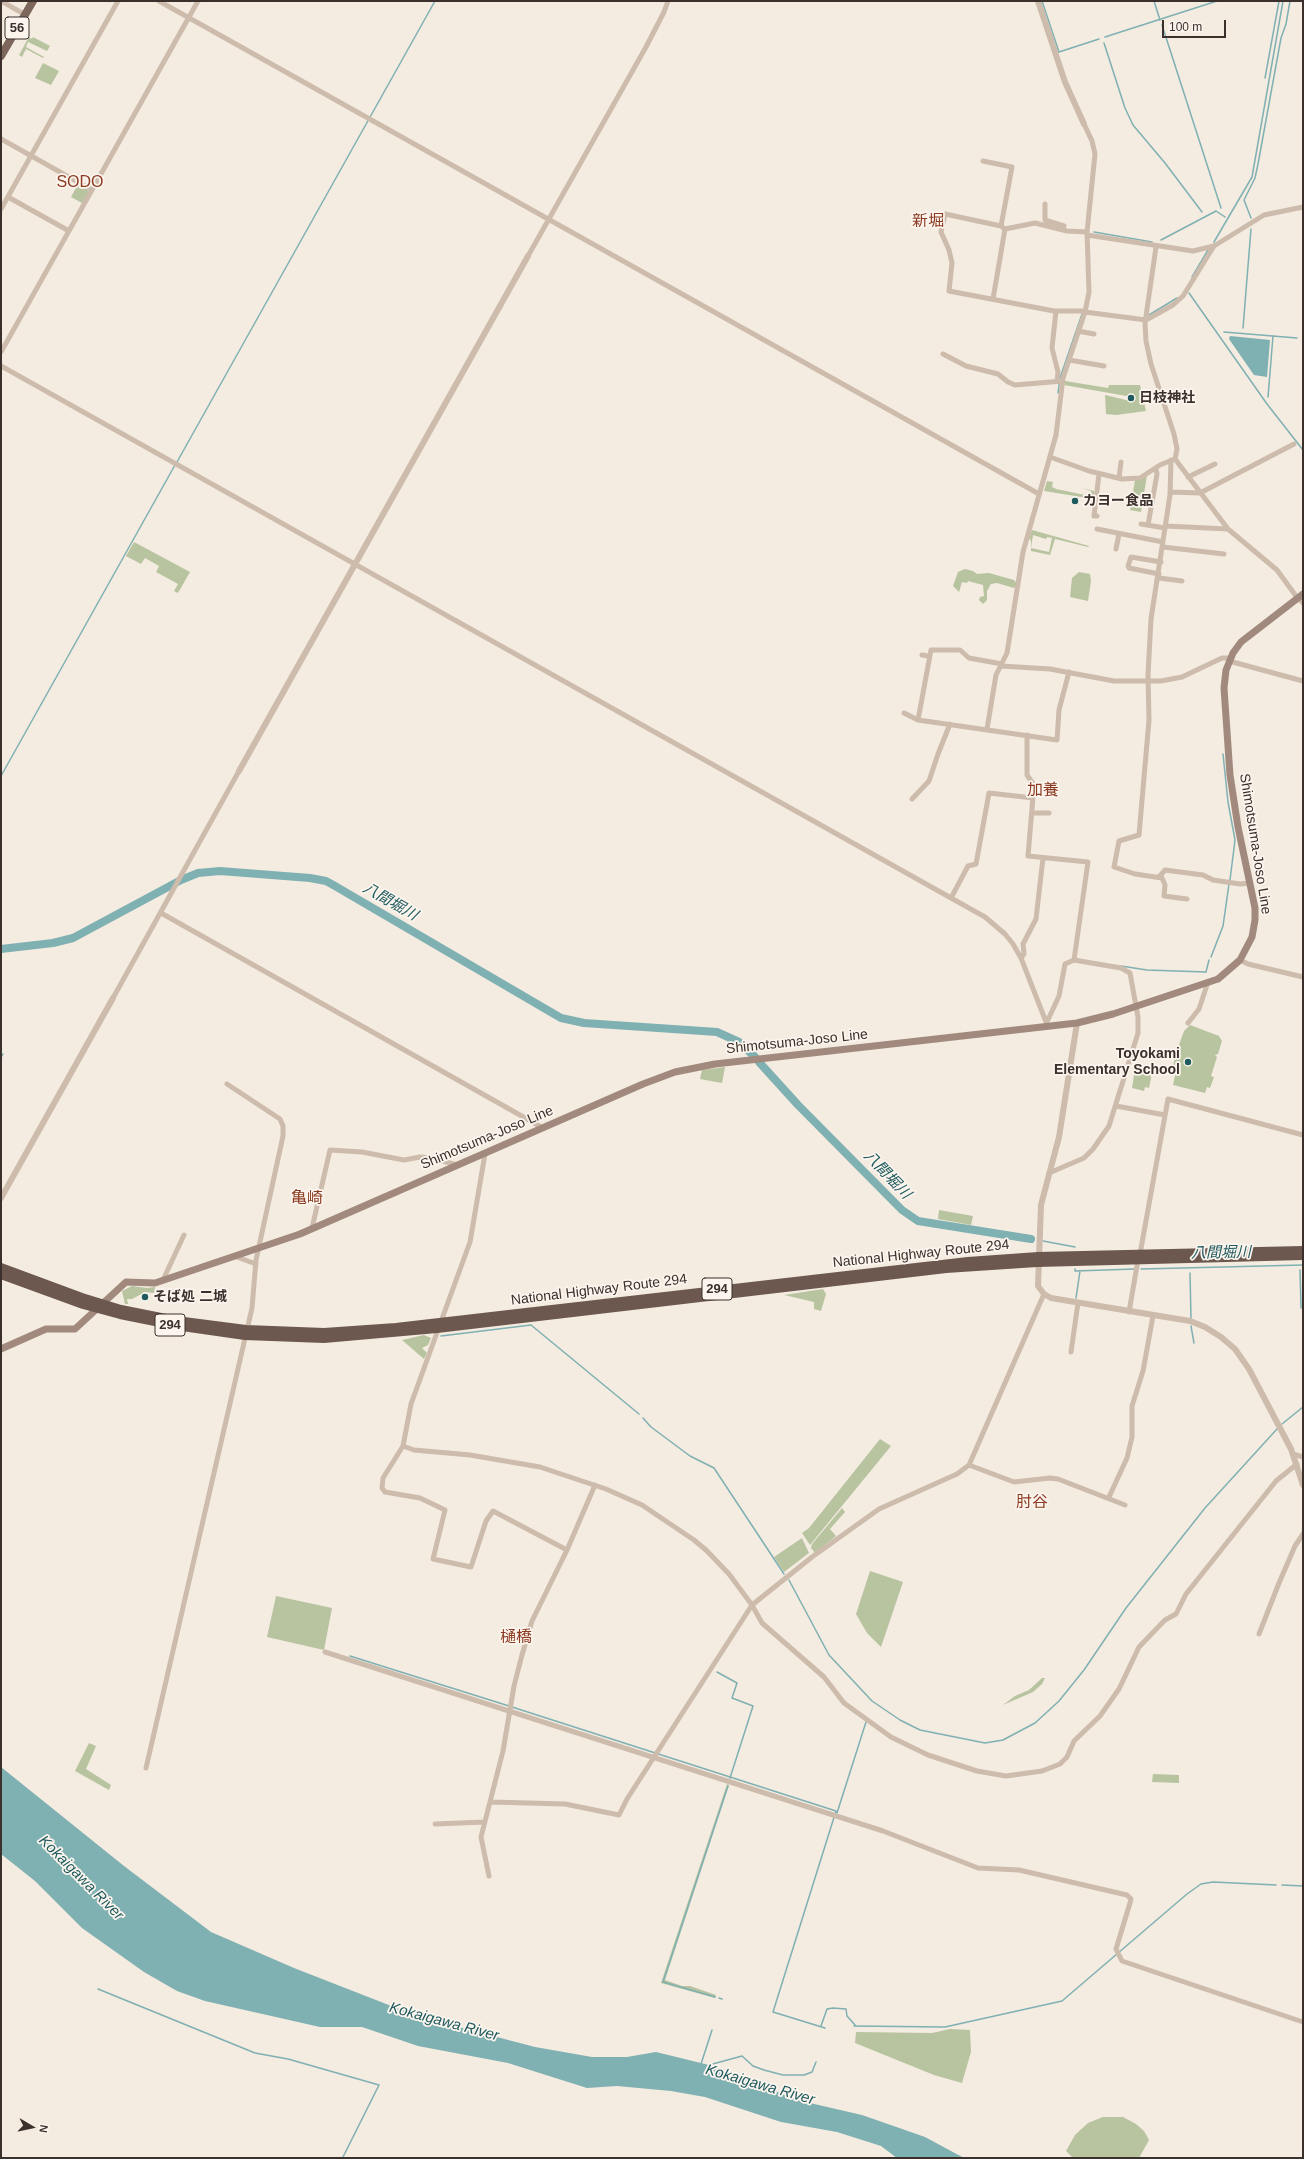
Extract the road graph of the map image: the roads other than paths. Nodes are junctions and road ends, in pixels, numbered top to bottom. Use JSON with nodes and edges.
{"nodes":[{"id":1,"x":1,"y":1,"type":"edge"},
{"id":2,"x":33,"y":1,"type":"edge"},
{"id":3,"x":118,"y":1,"type":"edge"},
{"id":4,"x":159,"y":1,"type":"edge"},
{"id":5,"x":198,"y":1,"type":"edge"},
{"id":6,"x":668,"y":1,"type":"edge"},
{"id":7,"x":1038,"y":1,"type":"edge"},
{"id":8,"x":24,"y":14,"type":"junction"},
{"id":9,"x":189,"y":18,"type":"junction"},
{"id":10,"x":1,"y":56,"type":"edge"},
{"id":11,"x":1084,"y":124,"type":"joint"},
{"id":12,"x":1,"y":139,"type":"edge"},
{"id":13,"x":31,"y":156,"type":"junction"},
{"id":14,"x":984,"y":161,"type":"dead end"},
{"id":15,"x":92,"y":190,"type":"junction"},
{"id":16,"x":8,"y":197,"type":"junction"},
{"id":17,"x":1045,"y":204,"type":"dead end"},
{"id":18,"x":1303,"y":207,"type":"edge"},
{"id":19,"x":1,"y":209,"type":"edge"},
{"id":20,"x":549,"y":219,"type":"junction"},
{"id":21,"x":1003,"y":228,"type":"junction"},
{"id":22,"x":1070,"y":230,"type":"junction"},
{"id":23,"x":69,"y":231,"type":"junction"},
{"id":24,"x":1087,"y":234,"type":"junction"},
{"id":25,"x":1214,"y":246,"type":"junction"},
{"id":26,"x":1156,"y":247,"type":"junction"},
{"id":27,"x":528,"y":256,"type":"joint"},
{"id":28,"x":993,"y":299,"type":"junction"},
{"id":29,"x":1056,"y":311,"type":"junction"},
{"id":30,"x":1085,"y":312,"type":"junction"},
{"id":31,"x":1146,"y":320,"type":"junction"},
{"id":32,"x":1078,"y":331,"type":"junction"},
{"id":33,"x":1094,"y":334,"type":"dead end"},
{"id":34,"x":1,"y":352,"type":"edge"},
{"id":35,"x":943,"y":354,"type":"dead end"},
{"id":36,"x":1069,"y":360,"type":"junction"},
{"id":37,"x":1,"y":366,"type":"edge"},
{"id":38,"x":1104,"y":366,"type":"dead end"},
{"id":39,"x":1060,"y":381,"type":"junction"},
{"id":40,"x":1294,"y":444,"type":"dead end"},
{"id":41,"x":1050,"y":457,"type":"junction"},
{"id":42,"x":1173,"y":460,"type":"junction"},
{"id":43,"x":1122,"y":462,"type":"dead end"},
{"id":44,"x":1215,"y":464,"type":"dead end"},
{"id":45,"x":1156,"y":469,"type":"junction"},
{"id":46,"x":1099,"y":474,"type":"junction"},
{"id":47,"x":1188,"y":477,"type":"junction"},
{"id":48,"x":1119,"y":478,"type":"junction"},
{"id":49,"x":1170,"y":492,"type":"junction"},
{"id":50,"x":1200,"y":493,"type":"junction"},
{"id":51,"x":1039,"y":494,"type":"junction"},
{"id":52,"x":1097,"y":516,"type":"dead end"},
{"id":53,"x":1141,"y":524,"type":"dead end"},
{"id":54,"x":1148,"y":525,"type":"junction"},
{"id":55,"x":1165,"y":527,"type":"junction"},
{"id":56,"x":1097,"y":529,"type":"dead end"},
{"id":57,"x":1228,"y":529,"type":"junction"},
{"id":58,"x":1119,"y":534,"type":"junction"},
{"id":59,"x":1163,"y":544,"type":"junction"},
{"id":60,"x":1116,"y":549,"type":"dead end"},
{"id":61,"x":1224,"y":554,"type":"dead end"},
{"id":62,"x":1161,"y":562,"type":"junction"},
{"id":63,"x":355,"y":564,"type":"junction"},
{"id":64,"x":1159,"y":576,"type":"junction"},
{"id":65,"x":1182,"y":581,"type":"dead end"},
{"id":66,"x":1301,"y":599,"type":"edge"},
{"id":67,"x":922,"y":655,"type":"dead end"},
{"id":68,"x":928,"y":656,"type":"junction"},
{"id":69,"x":1230,"y":659,"type":"junction"},
{"id":70,"x":1002,"y":665,"type":"junction"},
{"id":71,"x":1069,"y":672,"type":"junction"},
{"id":72,"x":1303,"y":681,"type":"edge"},
{"id":73,"x":1148,"y":682,"type":"junction"},
{"id":74,"x":904,"y":713,"type":"dead end"},
{"id":75,"x":918,"y":720,"type":"junction"},
{"id":76,"x":950,"y":724,"type":"junction"},
{"id":77,"x":987,"y":729,"type":"junction"},
{"id":78,"x":1027,"y":735,"type":"junction"},
{"id":79,"x":239,"y":771,"type":"joint"},
{"id":80,"x":1033,"y":798,"type":"junction"},
{"id":81,"x":912,"y":799,"type":"dead end"},
{"id":82,"x":1032,"y":813,"type":"junction"},
{"id":83,"x":1048,"y":813,"type":"dead end"},
{"id":84,"x":1043,"y":858,"type":"junction"},
{"id":85,"x":1159,"y":877,"type":"junction"},
{"id":86,"x":1250,"y":883,"type":"junction"},
{"id":87,"x":951,"y":898,"type":"junction"},
{"id":88,"x":1187,"y":899,"type":"dead end"},
{"id":89,"x":161,"y":913,"type":"junction"},
{"id":90,"x":1021,"y":958,"type":"junction"},
{"id":91,"x":1074,"y":960,"type":"junction"},
{"id":92,"x":1240,"y":960,"type":"junction"},
{"id":93,"x":1303,"y":977,"type":"edge"},
{"id":94,"x":1208,"y":982,"type":"junction"},
{"id":95,"x":113,"y":998,"type":"joint"},
{"id":96,"x":1135,"y":1007,"type":"junction"},
{"id":97,"x":1077,"y":1023,"type":"junction"},
{"id":98,"x":1188,"y":1023,"type":"dead end"},
{"id":99,"x":1047,"y":1026,"type":"junction"},
{"id":100,"x":227,"y":1084,"type":"dead end"},
{"id":101,"x":1116,"y":1106,"type":"junction"},
{"id":102,"x":1165,"y":1115,"type":"junction"},
{"id":103,"x":543,"y":1128,"type":"junction"},
{"id":104,"x":1303,"y":1135,"type":"edge"},
{"id":105,"x":485,"y":1154,"type":"junction"},
{"id":106,"x":457,"y":1165,"type":"junction"},
{"id":107,"x":1049,"y":1173,"type":"junction"},
{"id":108,"x":1,"y":1198,"type":"edge"},
{"id":109,"x":312,"y":1228,"type":"junction"},
{"id":110,"x":184,"y":1235,"type":"dead end"},
{"id":111,"x":259,"y":1248,"type":"junction"},
{"id":112,"x":1303,"y":1250,"type":"edge"},
{"id":113,"x":234,"y":1256,"type":"junction"},
{"id":114,"x":1303,"y":1256,"type":"edge"},
{"id":115,"x":1139,"y":1257,"type":"junction"},
{"id":116,"x":1038,"y":1260,"type":"junction"},
{"id":117,"x":256,"y":1264,"type":"junction"},
{"id":118,"x":1,"y":1267,"type":"edge"},
{"id":119,"x":1,"y":1275,"type":"edge"},
{"id":120,"x":163,"y":1280,"type":"junction"},
{"id":121,"x":1044,"y":1294,"type":"junction"},
{"id":122,"x":1078,"y":1303,"type":"junction"},
{"id":123,"x":100,"y":1306,"type":"junction"},
{"id":124,"x":1129,"y":1312,"type":"junction"},
{"id":125,"x":1153,"y":1316,"type":"junction"},
{"id":126,"x":438,"y":1325,"type":"junction"},
{"id":127,"x":246,"y":1333,"type":"junction"},
{"id":128,"x":1,"y":1349,"type":"edge"},
{"id":129,"x":1071,"y":1352,"type":"dead end"},
{"id":130,"x":403,"y":1446,"type":"junction"},
{"id":131,"x":1293,"y":1454,"type":"junction"},
{"id":132,"x":1303,"y":1457,"type":"edge"},
{"id":133,"x":1297,"y":1464,"type":"junction"},
{"id":134,"x":969,"y":1465,"type":"junction"},
{"id":135,"x":594,"y":1485,"type":"junction"},
{"id":136,"x":1303,"y":1485,"type":"edge"},
{"id":137,"x":1109,"y":1497,"type":"junction"},
{"id":138,"x":1125,"y":1504,"type":"dead end"},
{"id":139,"x":1303,"y":1534,"type":"edge"},
{"id":140,"x":567,"y":1550,"type":"junction"},
{"id":141,"x":752,"y":1605,"type":"junction"},
{"id":142,"x":1259,"y":1634,"type":"dead end"},
{"id":143,"x":325,"y":1652,"type":"dead end"},
{"id":144,"x":510,"y":1708,"type":"junction"},
{"id":145,"x":656,"y":1755,"type":"junction"},
{"id":146,"x":146,"y":1768,"type":"dead end"},
{"id":147,"x":490,"y":1802,"type":"junction"},
{"id":148,"x":485,"y":1822,"type":"junction"},
{"id":149,"x":436,"y":1824,"type":"dead end"},
{"id":150,"x":489,"y":1876,"type":"dead end"},
{"id":151,"x":1303,"y":2022,"type":"edge"}],
"edges":[{"from":1,"to":8,"type":"street"},
{"from":2,"to":8,"type":"main road","number":"56"},
{"from":3,"to":13,"type":"street"},
{"from":4,"to":9,"type":"street"},
{"from":5,"to":9,"type":"street"},
{"from":6,"to":20,"type":"street"},
{"from":7,"to":11,"type":"street"},
{"from":8,"to":10,"type":"main road","number":"56"},
{"from":9,"to":15,"type":"street"},
{"from":9,"to":20,"type":"street"},
{"from":11,"to":24,"type":"street"},
{"from":12,"to":13,"type":"street"},
{"from":13,"to":15,"type":"street"},
{"from":13,"to":16,"type":"street"},
{"from":14,"to":21,"type":"street"},
{"from":15,"to":23,"type":"street"},
{"from":16,"to":19,"type":"street"},
{"from":16,"to":23,"type":"street"},
{"from":17,"to":22,"type":"street"},
{"from":18,"to":25,"type":"street"},
{"from":20,"to":27,"type":"street"},
{"from":20,"to":51,"type":"street"},
{"from":21,"to":22,"type":"street"},
{"from":21,"to":28,"type":"street"},
{"from":21,"to":28,"type":"street"},
{"from":22,"to":24,"type":"street"},
{"from":23,"to":34,"type":"street"},
{"from":24,"to":26,"type":"street"},
{"from":24,"to":30,"type":"street"},
{"from":25,"to":26,"type":"street"},
{"from":25,"to":31,"type":"street"},
{"from":26,"to":31,"type":"street"},
{"from":27,"to":63,"type":"street"},
{"from":28,"to":29,"type":"street"},
{"from":29,"to":30,"type":"street"},
{"from":29,"to":39,"type":"street"},
{"from":30,"to":31,"type":"street"},
{"from":30,"to":32,"type":"street"},
{"from":31,"to":42,"type":"street"},
{"from":32,"to":33,"type":"street"},
{"from":32,"to":36,"type":"street"},
{"from":35,"to":39,"type":"street"},
{"from":36,"to":38,"type":"street"},
{"from":36,"to":39,"type":"street"},
{"from":37,"to":63,"type":"street"},
{"from":39,"to":41,"type":"street"},
{"from":40,"to":50,"type":"street"},
{"from":41,"to":46,"type":"street"},
{"from":41,"to":51,"type":"street"},
{"from":42,"to":45,"type":"street"},
{"from":42,"to":47,"type":"street"},
{"from":42,"to":49,"type":"street"},
{"from":43,"to":48,"type":"street"},
{"from":44,"to":47,"type":"street"},
{"from":45,"to":48,"type":"street"},
{"from":45,"to":54,"type":"street"},
{"from":46,"to":48,"type":"street"},
{"from":46,"to":52,"type":"street"},
{"from":47,"to":50,"type":"street"},
{"from":49,"to":50,"type":"street"},
{"from":49,"to":55,"type":"street"},
{"from":50,"to":57,"type":"street"},
{"from":51,"to":70,"type":"street"},
{"from":53,"to":54,"type":"street"},
{"from":54,"to":55,"type":"street"},
{"from":55,"to":57,"type":"street"},
{"from":55,"to":59,"type":"street"},
{"from":56,"to":58,"type":"street"},
{"from":57,"to":66,"type":"street"},
{"from":58,"to":59,"type":"street"},
{"from":58,"to":60,"type":"street"},
{"from":59,"to":61,"type":"street"},
{"from":59,"to":62,"type":"street"},
{"from":62,"to":64,"type":"street"},
{"from":62,"to":64,"type":"street"},
{"from":63,"to":79,"type":"street"},
{"from":63,"to":87,"type":"street"},
{"from":64,"to":65,"type":"street"},
{"from":64,"to":73,"type":"street"},
{"from":66,"to":69,"type":"main road","name":"Shimotsuma-Joso Line"},
{"from":67,"to":68,"type":"street"},
{"from":68,"to":70,"type":"street"},
{"from":68,"to":75,"type":"street"},
{"from":69,"to":72,"type":"street"},
{"from":69,"to":73,"type":"street"},
{"from":69,"to":86,"type":"main road","name":"Shimotsuma-Joso Line"},
{"from":70,"to":71,"type":"street"},
{"from":70,"to":77,"type":"street"},
{"from":71,"to":73,"type":"street"},
{"from":71,"to":78,"type":"street"},
{"from":73,"to":85,"type":"street"},
{"from":74,"to":75,"type":"street"},
{"from":75,"to":76,"type":"street"},
{"from":76,"to":77,"type":"street"},
{"from":76,"to":81,"type":"street"},
{"from":77,"to":78,"type":"street"},
{"from":78,"to":80,"type":"street"},
{"from":79,"to":89,"type":"street"},
{"from":80,"to":82,"type":"street"},
{"from":80,"to":87,"type":"street"},
{"from":82,"to":83,"type":"street"},
{"from":82,"to":84,"type":"street"},
{"from":84,"to":90,"type":"street"},
{"from":84,"to":91,"type":"street"},
{"from":85,"to":86,"type":"street"},
{"from":85,"to":88,"type":"street"},
{"from":86,"to":92,"type":"main road","name":"Shimotsuma-Joso Line"},
{"from":87,"to":90,"type":"street"},
{"from":89,"to":95,"type":"street"},
{"from":89,"to":103,"type":"street"},
{"from":90,"to":99,"type":"street"},
{"from":91,"to":96,"type":"street"},
{"from":91,"to":99,"type":"street"},
{"from":92,"to":93,"type":"street"},
{"from":92,"to":94,"type":"main road","name":"Shimotsuma-Joso Line"},
{"from":94,"to":96,"type":"main road","name":"Shimotsuma-Joso Line"},
{"from":94,"to":98,"type":"street"},
{"from":95,"to":108,"type":"street"},
{"from":96,"to":97,"type":"main road","name":"Shimotsuma-Joso Line"},
{"from":96,"to":101,"type":"street"},
{"from":97,"to":99,"type":"main road","name":"Shimotsuma-Joso Line"},
{"from":97,"to":107,"type":"street"},
{"from":99,"to":103,"type":"main road","name":"Shimotsuma-Joso Line"},
{"from":100,"to":111,"type":"street"},
{"from":101,"to":102,"type":"street"},
{"from":101,"to":107,"type":"street"},
{"from":102,"to":104,"type":"street"},
{"from":102,"to":115,"type":"street"},
{"from":103,"to":105,"type":"main road","name":"Shimotsuma-Joso Line"},
{"from":105,"to":106,"type":"main road","name":"Shimotsuma-Joso Line"},
{"from":105,"to":126,"type":"street"},
{"from":106,"to":109,"type":"main road","name":"Shimotsuma-Joso Line"},
{"from":106,"to":109,"type":"street"},
{"from":107,"to":116,"type":"street"},
{"from":109,"to":111,"type":"main road","name":"Shimotsuma-Joso Line"},
{"from":110,"to":120,"type":"street"},
{"from":111,"to":113,"type":"main road","name":"Shimotsuma-Joso Line"},
{"from":111,"to":117,"type":"street"},
{"from":112,"to":115,"type":"highway","name":"National Highway Route 294","number":"294"},
{"from":113,"to":117,"type":"street"},
{"from":113,"to":120,"type":"main road","name":"Shimotsuma-Joso Line"},
{"from":114,"to":115,"type":"highway","name":"National Highway Route 294","number":"294"},
{"from":115,"to":116,"type":"highway","name":"National Highway Route 294","number":"294"},
{"from":115,"to":124,"type":"street"},
{"from":116,"to":121,"type":"street"},
{"from":116,"to":126,"type":"highway","name":"National Highway Route 294","number":"294"},
{"from":117,"to":127,"type":"street"},
{"from":118,"to":123,"type":"highway","name":"National Highway Route 294","number":"294"},
{"from":119,"to":123,"type":"highway","name":"National Highway Route 294","number":"294"},
{"from":120,"to":123,"type":"main road","name":"Shimotsuma-Joso Line"},
{"from":121,"to":122,"type":"street"},
{"from":121,"to":134,"type":"street"},
{"from":122,"to":124,"type":"street"},
{"from":122,"to":129,"type":"street"},
{"from":123,"to":127,"type":"highway","name":"National Highway Route 294","number":"294"},
{"from":123,"to":128,"type":"main road","name":"Shimotsuma-Joso Line"},
{"from":124,"to":125,"type":"street"},
{"from":125,"to":131,"type":"street"},
{"from":125,"to":137,"type":"street"},
{"from":126,"to":127,"type":"highway","name":"National Highway Route 294","number":"294"},
{"from":126,"to":130,"type":"street"},
{"from":127,"to":146,"type":"street"},
{"from":130,"to":135,"type":"street"},
{"from":130,"to":140,"type":"street"},
{"from":131,"to":132,"type":"street"},
{"from":131,"to":133,"type":"street"},
{"from":133,"to":136,"type":"street"},
{"from":133,"to":141,"type":"street"},
{"from":134,"to":137,"type":"street"},
{"from":134,"to":141,"type":"street"},
{"from":135,"to":140,"type":"street"},
{"from":135,"to":141,"type":"street"},
{"from":137,"to":138,"type":"street"},
{"from":139,"to":142,"type":"street"},
{"from":140,"to":144,"type":"street"},
{"from":141,"to":145,"type":"street"},
{"from":143,"to":144,"type":"street"},
{"from":144,"to":145,"type":"street"},
{"from":144,"to":147,"type":"street"},
{"from":145,"to":147,"type":"street"},
{"from":145,"to":151,"type":"street"},
{"from":147,"to":148,"type":"street"},
{"from":148,"to":149,"type":"street"},
{"from":148,"to":150,"type":"street"}]}
